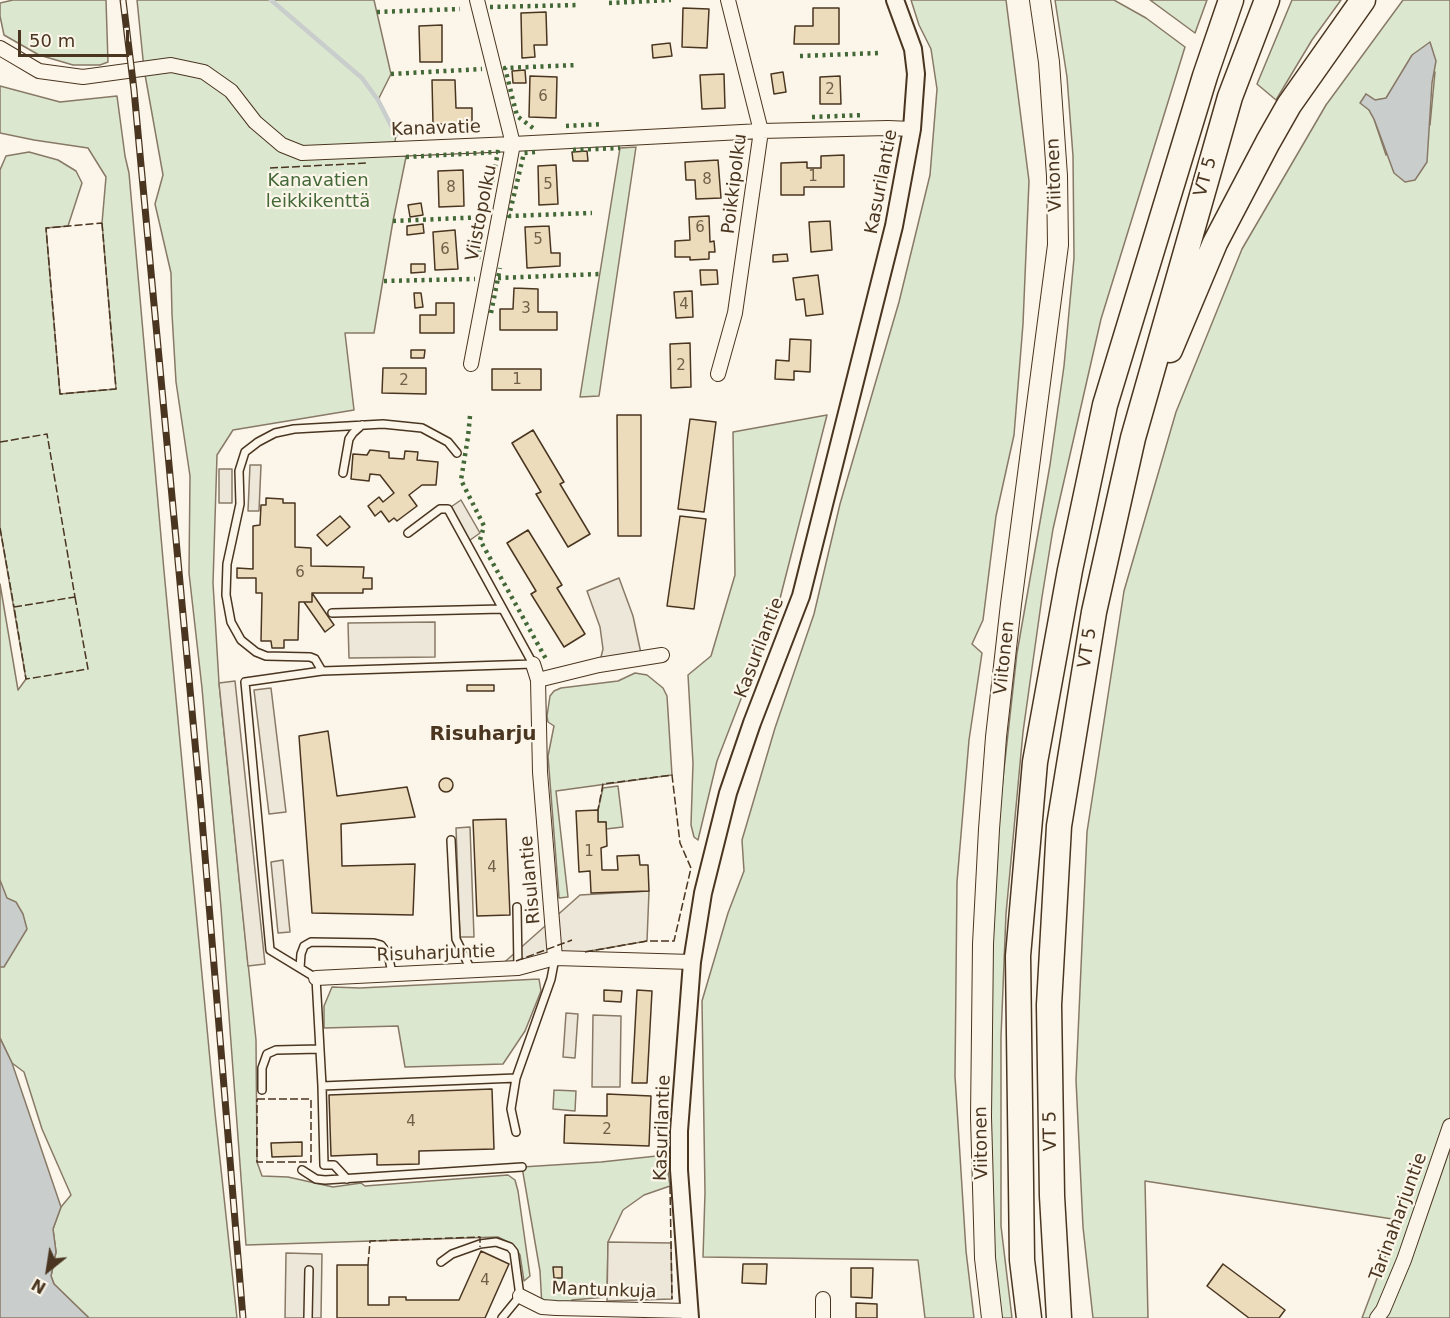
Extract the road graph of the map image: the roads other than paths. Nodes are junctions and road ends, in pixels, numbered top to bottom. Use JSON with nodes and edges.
{"nodes":[{"id":1,"x":477,"y":0,"type":"edge"},
{"id":2,"x":728,"y":0,"type":"edge"},
{"id":3,"x":895,"y":0,"type":"edge"},
{"id":4,"x":1040,"y":0,"type":"edge"},
{"id":5,"x":1231,"y":0,"type":"edge"},
{"id":6,"x":1267,"y":0,"type":"edge"},
{"id":7,"x":1363,"y":0,"type":"edge"},
{"id":8,"x":0,"y":48,"type":"edge"},
{"id":9,"x":912,"y":129,"type":"junction"},
{"id":10,"x":761,"y":131,"type":"junction"},
{"id":11,"x":513,"y":144,"type":"junction"},
{"id":12,"x":471,"y":364,"type":"dead end"},
{"id":13,"x":718,"y":374,"type":"dead end"},
{"id":14,"x":362,"y":425,"type":"junction"},
{"id":15,"x":1133,"y":438,"type":"junction"},
{"id":16,"x":457,"y":453,"type":"dead end"},
{"id":17,"x":343,"y":473,"type":"dead end"},
{"id":18,"x":408,"y":533,"type":"dead end"},
{"id":19,"x":502,"y":609,"type":"junction"},
{"id":20,"x":332,"y":613,"type":"dead end"},
{"id":21,"x":662,"y":655,"type":"dead end"},
{"id":22,"x":533,"y":664,"type":"junction"},
{"id":23,"x":322,"y":671,"type":"junction"},
{"id":24,"x":538,"y":680,"type":"junction"},
{"id":25,"x":452,"y":840,"type":"dead end"},
{"id":26,"x":517,"y":907,"type":"dead end"},
{"id":27,"x":555,"y":958,"type":"junction"},
{"id":28,"x":692,"y":962,"type":"junction"},
{"id":29,"x":300,"y":968,"type":"junction"},
{"id":30,"x":518,"y":968,"type":"junction"},
{"id":31,"x":472,"y":972,"type":"junction"},
{"id":32,"x":392,"y":973,"type":"junction"},
{"id":33,"x":316,"y":978,"type":"junction"},
{"id":34,"x":320,"y":1049,"type":"junction"},
{"id":35,"x":516,"y":1078,"type":"junction"},
{"id":36,"x":322,"y":1086,"type":"junction"},
{"id":37,"x":262,"y":1090,"type":"dead end"},
{"id":38,"x":1450,"y":1126,"type":"edge"},
{"id":39,"x":516,"y":1132,"type":"dead end"},
{"id":40,"x":522,"y":1167,"type":"dead end"},
{"id":41,"x":302,"y":1170,"type":"dead end"},
{"id":42,"x":347,"y":1179,"type":"junction"},
{"id":43,"x":441,"y":1262,"type":"dead end"},
{"id":44,"x":309,"y":1270,"type":"dead end"},
{"id":45,"x":520,"y":1296,"type":"junction"},
{"id":46,"x":823,"y":1299,"type":"dead end"},
{"id":47,"x":690,"y":1315,"type":"edge"},
{"id":48,"x":308,"y":1318,"type":"edge"},
{"id":49,"x":502,"y":1318,"type":"edge"},
{"id":50,"x":823,"y":1318,"type":"edge"},
{"id":51,"x":992,"y":1318,"type":"edge"},
{"id":52,"x":1029,"y":1318,"type":"edge"},
{"id":53,"x":1059,"y":1318,"type":"edge"},
{"id":54,"x":1377,"y":1318,"type":"edge"}],
"edges":[{"from":1,"to":11,"type":"street","name":"Viistopolku"},
{"from":2,"to":10,"type":"street","name":"Poikkipolku"},
{"from":3,"to":9,"type":"street","name":"Kasurilantie"},
{"from":4,"to":51,"type":"main road","name":"Viitonen"},
{"from":5,"to":52,"type":"highway","name":"VT 5"},
{"from":6,"to":15,"type":"highway","name":"VT 5"},
{"from":7,"to":15,"type":"highway"},
{"from":8,"to":11,"type":"street","name":"Kanavatie"},
{"from":9,"to":10,"type":"street","name":"Kanavatie"},
{"from":9,"to":28,"type":"street","name":"Kasurilantie"},
{"from":10,"to":11,"type":"street","name":"Kanavatie"},
{"from":10,"to":13,"type":"street","name":"Poikkipolku"},
{"from":11,"to":12,"type":"street","name":"Viistopolku"},
{"from":14,"to":16,"type":"lane"},
{"from":14,"to":17,"type":"lane"},
{"from":14,"to":23,"type":"lane"},
{"from":15,"to":53,"type":"highway","name":"VT 5"},
{"from":18,"to":19,"type":"lane"},
{"from":19,"to":20,"type":"lane"},
{"from":19,"to":22,"type":"lane"},
{"from":21,"to":24,"type":"street"},
{"from":22,"to":23,"type":"lane"},
{"from":22,"to":24,"type":"street","name":"Risulantie"},
{"from":23,"to":29,"type":"lane"},
{"from":24,"to":27,"type":"street","name":"Risulantie"},
{"from":25,"to":31,"type":"lane"},
{"from":26,"to":30,"type":"lane"},
{"from":27,"to":28,"type":"street"},
{"from":27,"to":30,"type":"street","name":"Risuharjuntie"},
{"from":27,"to":35,"type":"lane"},
{"from":28,"to":47,"type":"street","name":"Kasurilantie"},
{"from":29,"to":32,"type":"lane"},
{"from":29,"to":33,"type":"lane"},
{"from":30,"to":31,"type":"street","name":"Risuharjuntie"},
{"from":31,"to":32,"type":"street","name":"Risuharjuntie"},
{"from":32,"to":33,"type":"street","name":"Risuharjuntie"},
{"from":33,"to":34,"type":"lane"},
{"from":34,"to":36,"type":"lane"},
{"from":34,"to":37,"type":"lane"},
{"from":35,"to":36,"type":"lane"},
{"from":35,"to":39,"type":"lane"},
{"from":36,"to":42,"type":"lane"},
{"from":38,"to":54,"type":"street","name":"Tarinaharjuntie"},
{"from":40,"to":42,"type":"lane"},
{"from":41,"to":42,"type":"lane"},
{"from":43,"to":45,"type":"lane"},
{"from":44,"to":48,"type":"lane"},
{"from":45,"to":47,"type":"street","name":"Mantunkuja"},
{"from":45,"to":49,"type":"lane"},
{"from":46,"to":50,"type":"street"}]}
